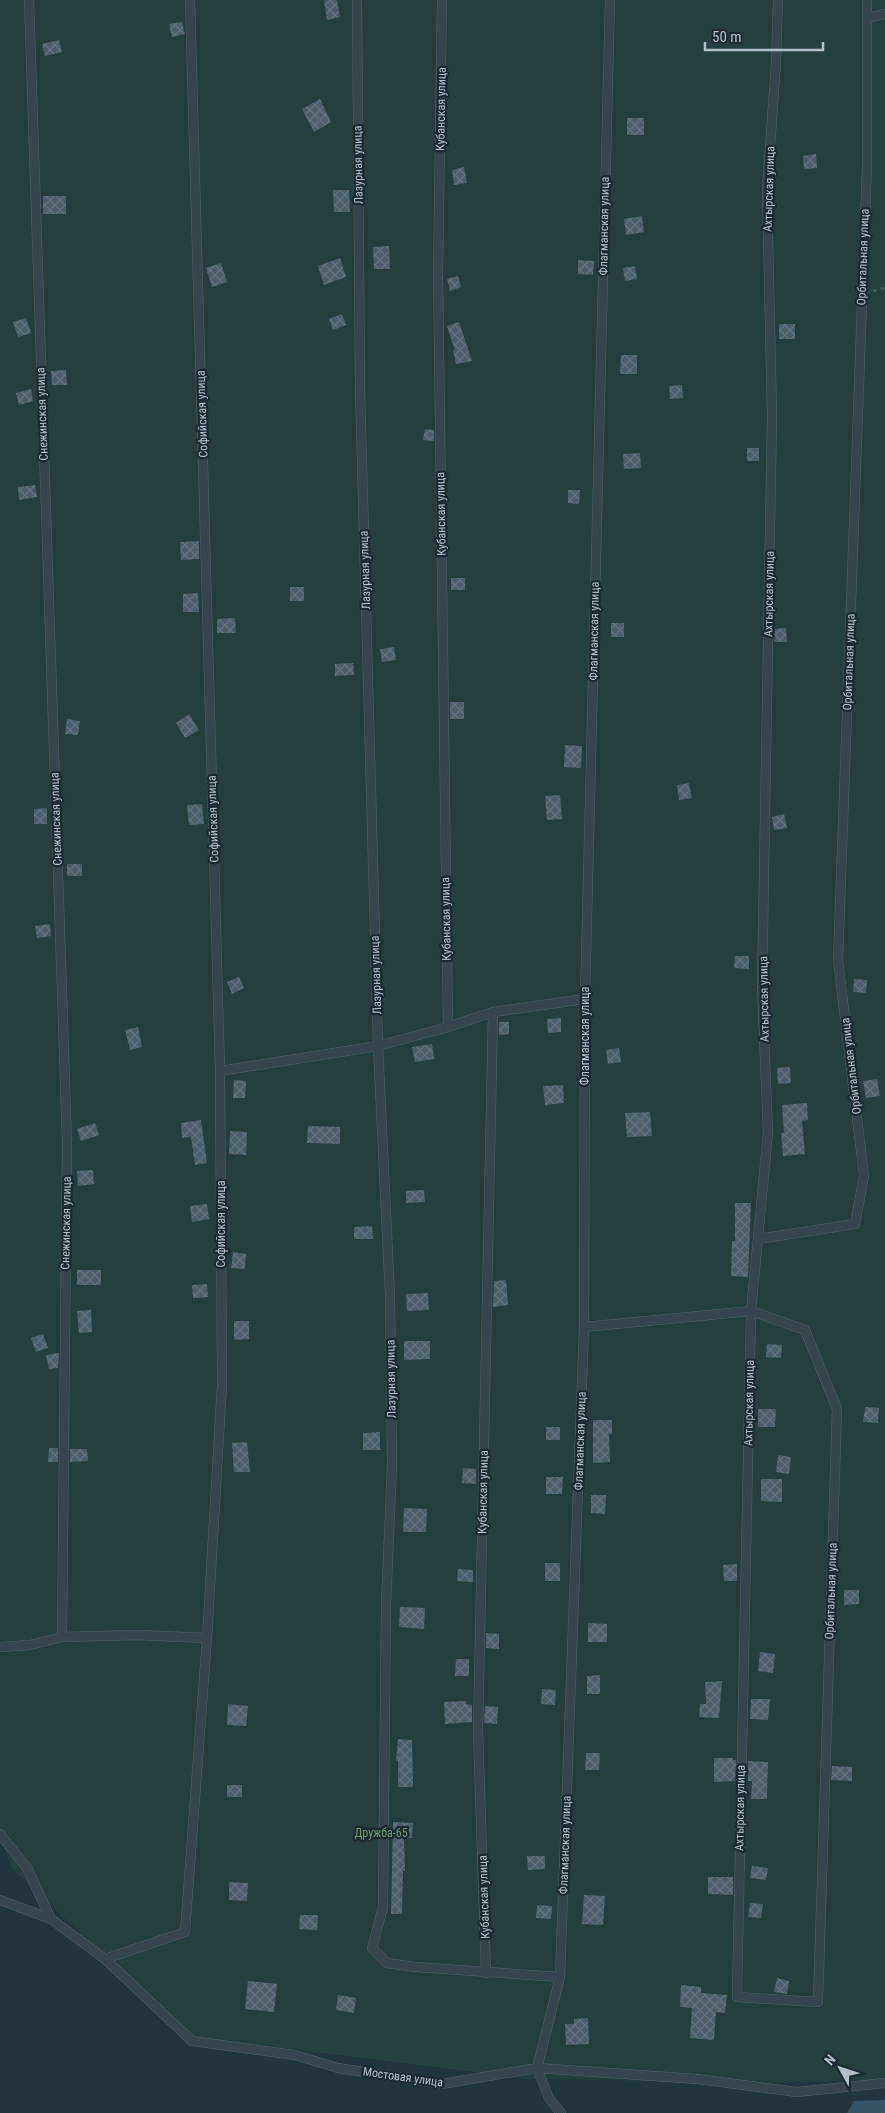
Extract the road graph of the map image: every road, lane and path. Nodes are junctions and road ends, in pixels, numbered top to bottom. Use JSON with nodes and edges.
{"nodes":[{"id":1,"x":29,"y":0,"type":"edge"},
{"id":2,"x":190,"y":0,"type":"edge"},
{"id":3,"x":356,"y":0,"type":"edge"},
{"id":4,"x":442,"y":0,"type":"edge"},
{"id":5,"x":610,"y":0,"type":"edge"},
{"id":6,"x":778,"y":0,"type":"edge"},
{"id":7,"x":866,"y":0,"type":"edge"},
{"id":8,"x":885,"y":14,"type":"edge"},
{"id":9,"x":867,"y":18,"type":"junction"},
{"id":10,"x":585,"y":999,"type":"junction"},
{"id":11,"x":493,"y":1012,"type":"junction"},
{"id":12,"x":448,"y":1027,"type":"junction"},
{"id":13,"x":378,"y":1046,"type":"junction"},
{"id":14,"x":220,"y":1071,"type":"junction"},
{"id":15,"x":758,"y":1239,"type":"junction"},
{"id":16,"x":751,"y":1312,"type":"junction"},
{"id":17,"x":584,"y":1326,"type":"junction"},
{"id":18,"x":62,"y":1637,"type":"junction"},
{"id":19,"x":207,"y":1638,"type":"junction"},
{"id":20,"x":0,"y":1647,"type":"edge"},
{"id":21,"x":0,"y":1834,"type":"edge"},
{"id":22,"x":0,"y":1900,"type":"edge"},
{"id":23,"x":51,"y":1919,"type":"junction"},
{"id":24,"x":105,"y":1959,"type":"junction"},
{"id":25,"x":486,"y":1973,"type":"junction"},
{"id":26,"x":560,"y":1978,"type":"junction"},
{"id":27,"x":737,"y":1998,"type":"joint"},
{"id":28,"x":537,"y":2068,"type":"junction"},
{"id":29,"x":885,"y":2083,"type":"edge"},
{"id":30,"x":561,"y":2113,"type":"edge"}],
"edges":[{"from":1,"to":18,"type":"lane","name":"Снежинская улица"},
{"from":2,"to":14,"type":"lane","name":"Софийская улица"},
{"from":3,"to":13,"type":"lane","name":"Лазурная улица"},
{"from":4,"to":12,"type":"lane","name":"Кубанская улица"},
{"from":5,"to":10,"type":"lane","name":"Флагманская улица"},
{"from":6,"to":15,"type":"lane","name":"Ахтырская улица"},
{"from":7,"to":9,"type":"lane","name":"Орбитальная улица"},
{"from":8,"to":9,"type":"lane"},
{"from":9,"to":15,"type":"lane","name":"Орбитальная улица"},
{"from":10,"to":11,"type":"lane"},
{"from":10,"to":17,"type":"lane","name":"Флагманская улица"},
{"from":11,"to":12,"type":"lane"},
{"from":11,"to":25,"type":"lane","name":"Кубанская улица"},
{"from":12,"to":13,"type":"lane"},
{"from":13,"to":14,"type":"lane"},
{"from":13,"to":25,"type":"lane","name":"Лазурная улица"},
{"from":14,"to":19,"type":"lane","name":"Софийская улица"},
{"from":15,"to":16,"type":"lane","name":"Ахтырская улица"},
{"from":16,"to":17,"type":"lane","name":"Орбитальная улица"},
{"from":16,"to":27,"type":"lane","name":"Ахтырская улица"},
{"from":16,"to":27,"type":"lane","name":"Орбитальная улица"},
{"from":17,"to":26,"type":"lane","name":"Флагманская улица"},
{"from":18,"to":19,"type":"lane"},
{"from":18,"to":20,"type":"lane"},
{"from":19,"to":24,"type":"lane","name":"Софийская улица"},
{"from":21,"to":23,"type":"lane"},
{"from":22,"to":23,"type":"lane","name":"Мостовая улица"},
{"from":23,"to":24,"type":"lane","name":"Мостовая улица"},
{"from":24,"to":28,"type":"lane","name":"Мостовая улица"},
{"from":25,"to":26,"type":"lane"},
{"from":26,"to":28,"type":"lane","name":"Флагманская улица"},
{"from":28,"to":29,"type":"lane","name":"Мостовая улица"},
{"from":28,"to":30,"type":"lane"}]}
